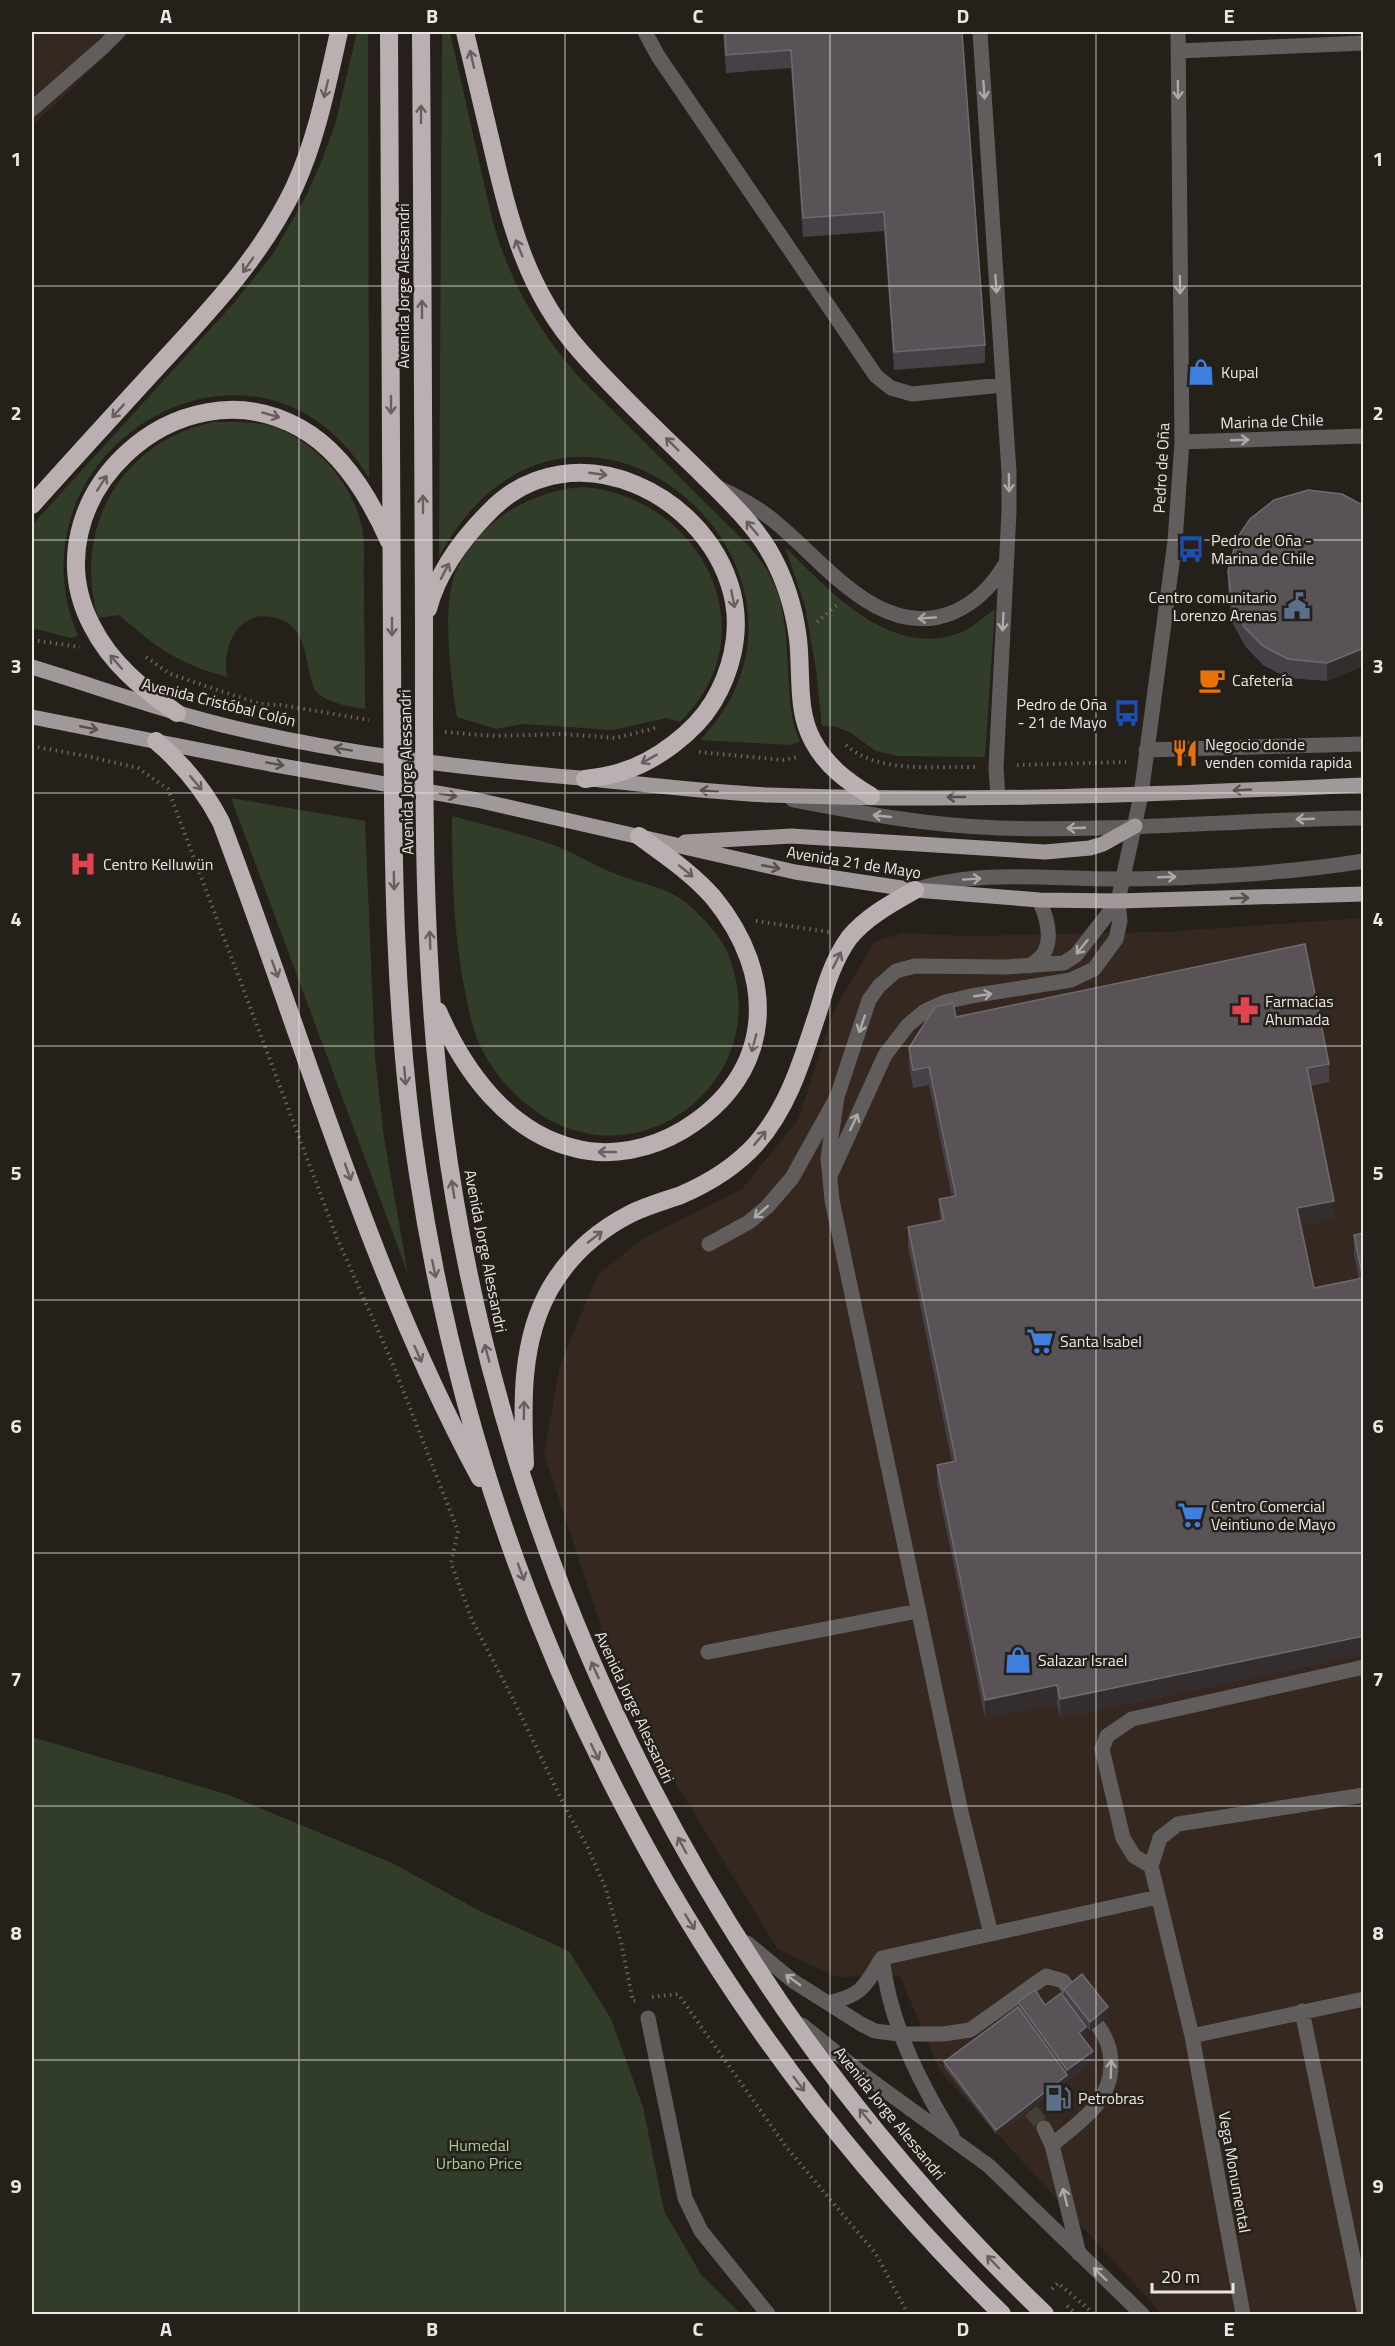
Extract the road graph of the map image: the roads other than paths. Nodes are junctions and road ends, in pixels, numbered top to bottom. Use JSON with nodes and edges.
{"nodes":[{"id":1,"x":118,"y":32,"type":"edge"},
{"id":2,"x":339,"y":32,"type":"edge"},
{"id":3,"x":389,"y":32,"type":"edge"},
{"id":4,"x":421,"y":32,"type":"edge"},
{"id":5,"x":465,"y":32,"type":"edge"},
{"id":6,"x":645,"y":32,"type":"edge"},
{"id":7,"x":980,"y":32,"type":"edge"},
{"id":8,"x":1178,"y":32,"type":"edge"},
{"id":9,"x":1364,"y":44,"type":"edge"},
{"id":10,"x":1178,"y":51,"type":"junction"},
{"id":11,"x":32,"y":109,"type":"edge"},
{"id":12,"x":1003,"y":385,"type":"junction"},
{"id":13,"x":1364,"y":436,"type":"edge"},
{"id":14,"x":1182,"y":442,"type":"junction"},
{"id":15,"x":713,"y":485,"type":"junction"},
{"id":16,"x":32,"y":505,"type":"edge"},
{"id":17,"x":392,"y":548,"type":"junction"},
{"id":18,"x":1005,"y":564,"type":"junction"},
{"id":19,"x":424,"y":626,"type":"junction"},
{"id":20,"x":32,"y":668,"type":"edge"},
{"id":21,"x":177,"y":713,"type":"junction"},
{"id":22,"x":32,"y":717,"type":"edge"},
{"id":23,"x":156,"y":741,"type":"junction"},
{"id":24,"x":1364,"y":744,"type":"edge"},
{"id":25,"x":1146,"y":750,"type":"junction"},
{"id":26,"x":585,"y":778,"type":"junction"},
{"id":27,"x":1364,"y":785,"type":"edge"},
{"id":28,"x":768,"y":795,"type":"junction"},
{"id":29,"x":1141,"y":795,"type":"junction"},
{"id":30,"x":872,"y":796,"type":"junction"},
{"id":31,"x":998,"y":797,"type":"junction"},
{"id":32,"x":1364,"y":818,"type":"edge"},
{"id":33,"x":1135,"y":826,"type":"junction"},
{"id":34,"x":639,"y":836,"type":"junction"},
{"id":35,"x":673,"y":843,"type":"junction"},
{"id":36,"x":1364,"y":861,"type":"edge"},
{"id":37,"x":1123,"y":879,"type":"junction"},
{"id":38,"x":915,"y":890,"type":"junction"},
{"id":39,"x":1364,"y":894,"type":"edge"},
{"id":40,"x":1039,"y":900,"type":"junction"},
{"id":41,"x":1118,"y":901,"type":"junction"},
{"id":42,"x":1030,"y":966,"type":"junction"},
{"id":43,"x":433,"y":998,"type":"junction"},
{"id":44,"x":837,"y":1097,"type":"junction"},
{"id":45,"x":830,"y":1176,"type":"junction"},
{"id":46,"x":709,"y":1245,"type":"dead end"},
{"id":47,"x":526,"y":1490,"type":"junction"},
{"id":48,"x":501,"y":1517,"type":"junction"},
{"id":49,"x":918,"y":1611,"type":"junction"},
{"id":50,"x":708,"y":1652,"type":"dead end"},
{"id":51,"x":1364,"y":1667,"type":"edge"},
{"id":52,"x":1364,"y":1795,"type":"edge"},
{"id":53,"x":1151,"y":1866,"type":"junction"},
{"id":54,"x":1158,"y":1897,"type":"junction"},
{"id":55,"x":733,"y":1932,"type":"junction"},
{"id":56,"x":991,"y":1934,"type":"junction"},
{"id":57,"x":882,"y":1958,"type":"junction"},
{"id":58,"x":1072,"y":1993,"type":"edge"},
{"id":59,"x":1364,"y":1999,"type":"edge"},
{"id":60,"x":828,"y":2003,"type":"junction"},
{"id":61,"x":785,"y":2011,"type":"junction"},
{"id":62,"x":1302,"y":2011,"type":"junction"},
{"id":63,"x":648,"y":2018,"type":"dead end"},
{"id":64,"x":1098,"y":2026,"type":"edge"},
{"id":65,"x":899,"y":2034,"type":"junction"},
{"id":66,"x":1192,"y":2036,"type":"junction"},
{"id":67,"x":1044,"y":2128,"type":"tunnel mouth"},
{"id":68,"x":956,"y":2141,"type":"junction"},
{"id":69,"x":1052,"y":2145,"type":"junction"},
{"id":70,"x":1079,"y":2254,"type":"junction"},
{"id":71,"x":1364,"y":2311,"type":"edge"},
{"id":72,"x":768,"y":2314,"type":"edge"},
{"id":73,"x":1002,"y":2314,"type":"edge"},
{"id":74,"x":1045,"y":2314,"type":"edge"},
{"id":75,"x":1142,"y":2314,"type":"edge"},
{"id":76,"x":1243,"y":2314,"type":"edge"}],
"edges":[{"from":1,"to":11,"type":"street"},
{"from":2,"to":16,"type":"highway","one_way":true},
{"from":3,"to":17,"type":"highway","name":"Avenida Jorge Alessandri","one_way":true},
{"from":19,"to":4,"type":"highway","name":"Avenida Jorge Alessandri","one_way":true},
{"from":15,"to":5,"type":"highway","one_way":true},
{"from":6,"to":12,"type":"street"},
{"from":7,"to":12,"type":"street","one_way":true},
{"from":8,"to":10,"type":"street","name":"Pedro de Oña"},
{"from":9,"to":10,"type":"street"},
{"from":10,"to":14,"type":"street","name":"Pedro de Oña","one_way":true},
{"from":12,"to":18,"type":"street","one_way":true},
{"from":14,"to":13,"type":"street","name":"Marina de Chile","one_way":true},
{"from":14,"to":25,"type":"street","name":"Pedro de Oña"},
{"from":18,"to":15,"type":"street","one_way":true},
{"from":30,"to":15,"type":"highway","one_way":true},
{"from":21,"to":17,"type":"highway","one_way":true},
{"from":17,"to":48,"type":"highway","name":"Avenida Jorge Alessandri","one_way":true},
{"from":18,"to":31,"type":"street","one_way":true},
{"from":19,"to":26,"type":"highway","one_way":true},
{"from":43,"to":19,"type":"highway","name":"Avenida Jorge Alessandri","one_way":true},
{"from":20,"to":21,"type":"main road","name":"Avenida Cristóbal Colón"},
{"from":26,"to":21,"type":"main road","name":"Avenida Cristóbal Colón","one_way":true},
{"from":22,"to":23,"type":"main road","one_way":true},
{"from":23,"to":34,"type":"main road","name":"Avenida 21 de Mayo","one_way":true},
{"from":23,"to":48,"type":"highway","one_way":true},
{"from":24,"to":25,"type":"street"},
{"from":25,"to":29,"type":"street","name":"Pedro de Oña"},
{"from":28,"to":26,"type":"main road","one_way":true},
{"from":27,"to":29,"type":"main road","one_way":true},
{"from":28,"to":30,"type":"main road"},
{"from":33,"to":28,"type":"street","one_way":true},
{"from":29,"to":31,"type":"main road"},
{"from":29,"to":33,"type":"street","name":"Pedro de Oña"},
{"from":31,"to":30,"type":"main road","one_way":true},
{"from":32,"to":33,"type":"street","one_way":true},
{"from":33,"to":35,"type":"main road"},
{"from":33,"to":37,"type":"street","name":"Pedro de Oña"},
{"from":34,"to":35,"type":"main road","name":"Avenida 21 de Mayo"},
{"from":34,"to":43,"type":"highway","one_way":true},
{"from":35,"to":38,"type":"main road","name":"Avenida 21 de Mayo","one_way":true},
{"from":37,"to":36,"type":"street","one_way":true},
{"from":38,"to":37,"type":"street","one_way":true},
{"from":37,"to":41,"type":"street","name":"Pedro de Oña"},
{"from":38,"to":40,"type":"main road","name":"Avenida 21 de Mayo"},
{"from":47,"to":38,"type":"highway","one_way":true},
{"from":41,"to":39,"type":"main road","name":"Avenida 21 de Mayo","one_way":true},
{"from":40,"to":41,"type":"main road","name":"Avenida 21 de Mayo"},
{"from":40,"to":42,"type":"street"},
{"from":41,"to":42,"type":"street","one_way":true},
{"from":45,"to":41,"type":"street","one_way":true},
{"from":42,"to":44,"type":"street","one_way":true},
{"from":47,"to":43,"type":"highway","name":"Avenida Jorge Alessandri","one_way":true},
{"from":44,"to":45,"type":"street"},
{"from":44,"to":46,"type":"street","one_way":true},
{"from":45,"to":49,"type":"street"},
{"from":55,"to":47,"type":"highway","name":"Avenida Jorge Alessandri","one_way":true},
{"from":48,"to":73,"type":"highway","name":"Avenida Jorge Alessandri","one_way":true},
{"from":49,"to":50,"type":"street"},
{"from":49,"to":56,"type":"street"},
{"from":51,"to":53,"type":"street"},
{"from":52,"to":53,"type":"street"},
{"from":53,"to":54,"type":"street","name":"Vega Monumental"},
{"from":54,"to":56,"type":"street"},
{"from":54,"to":66,"type":"street","name":"Vega Monumental"},
{"from":60,"to":55,"type":"street","one_way":true},
{"from":55,"to":61,"type":"highway","name":"Avenida Jorge Alessandri"},
{"from":56,"to":57,"type":"street"},
{"from":57,"to":60,"type":"street"},
{"from":57,"to":65,"type":"street"},
{"from":58,"to":65,"type":"street"},
{"from":59,"to":62,"type":"street"},
{"from":60,"to":65,"type":"street"},
{"from":61,"to":68,"type":"street"},
{"from":74,"to":61,"type":"highway","name":"Avenida Jorge Alessandri","one_way":true},
{"from":62,"to":66,"type":"street"},
{"from":62,"to":71,"type":"street"},
{"from":63,"to":72,"type":"street"},
{"from":69,"to":64,"type":"street","one_way":true},
{"from":65,"to":68,"type":"street"},
{"from":66,"to":76,"type":"street","name":"Vega Monumental"},
{"from":67,"to":69,"type":"street"},
{"from":68,"to":70,"type":"street"},
{"from":70,"to":69,"type":"street","one_way":true},
{"from":75,"to":70,"type":"street","one_way":true}]}
